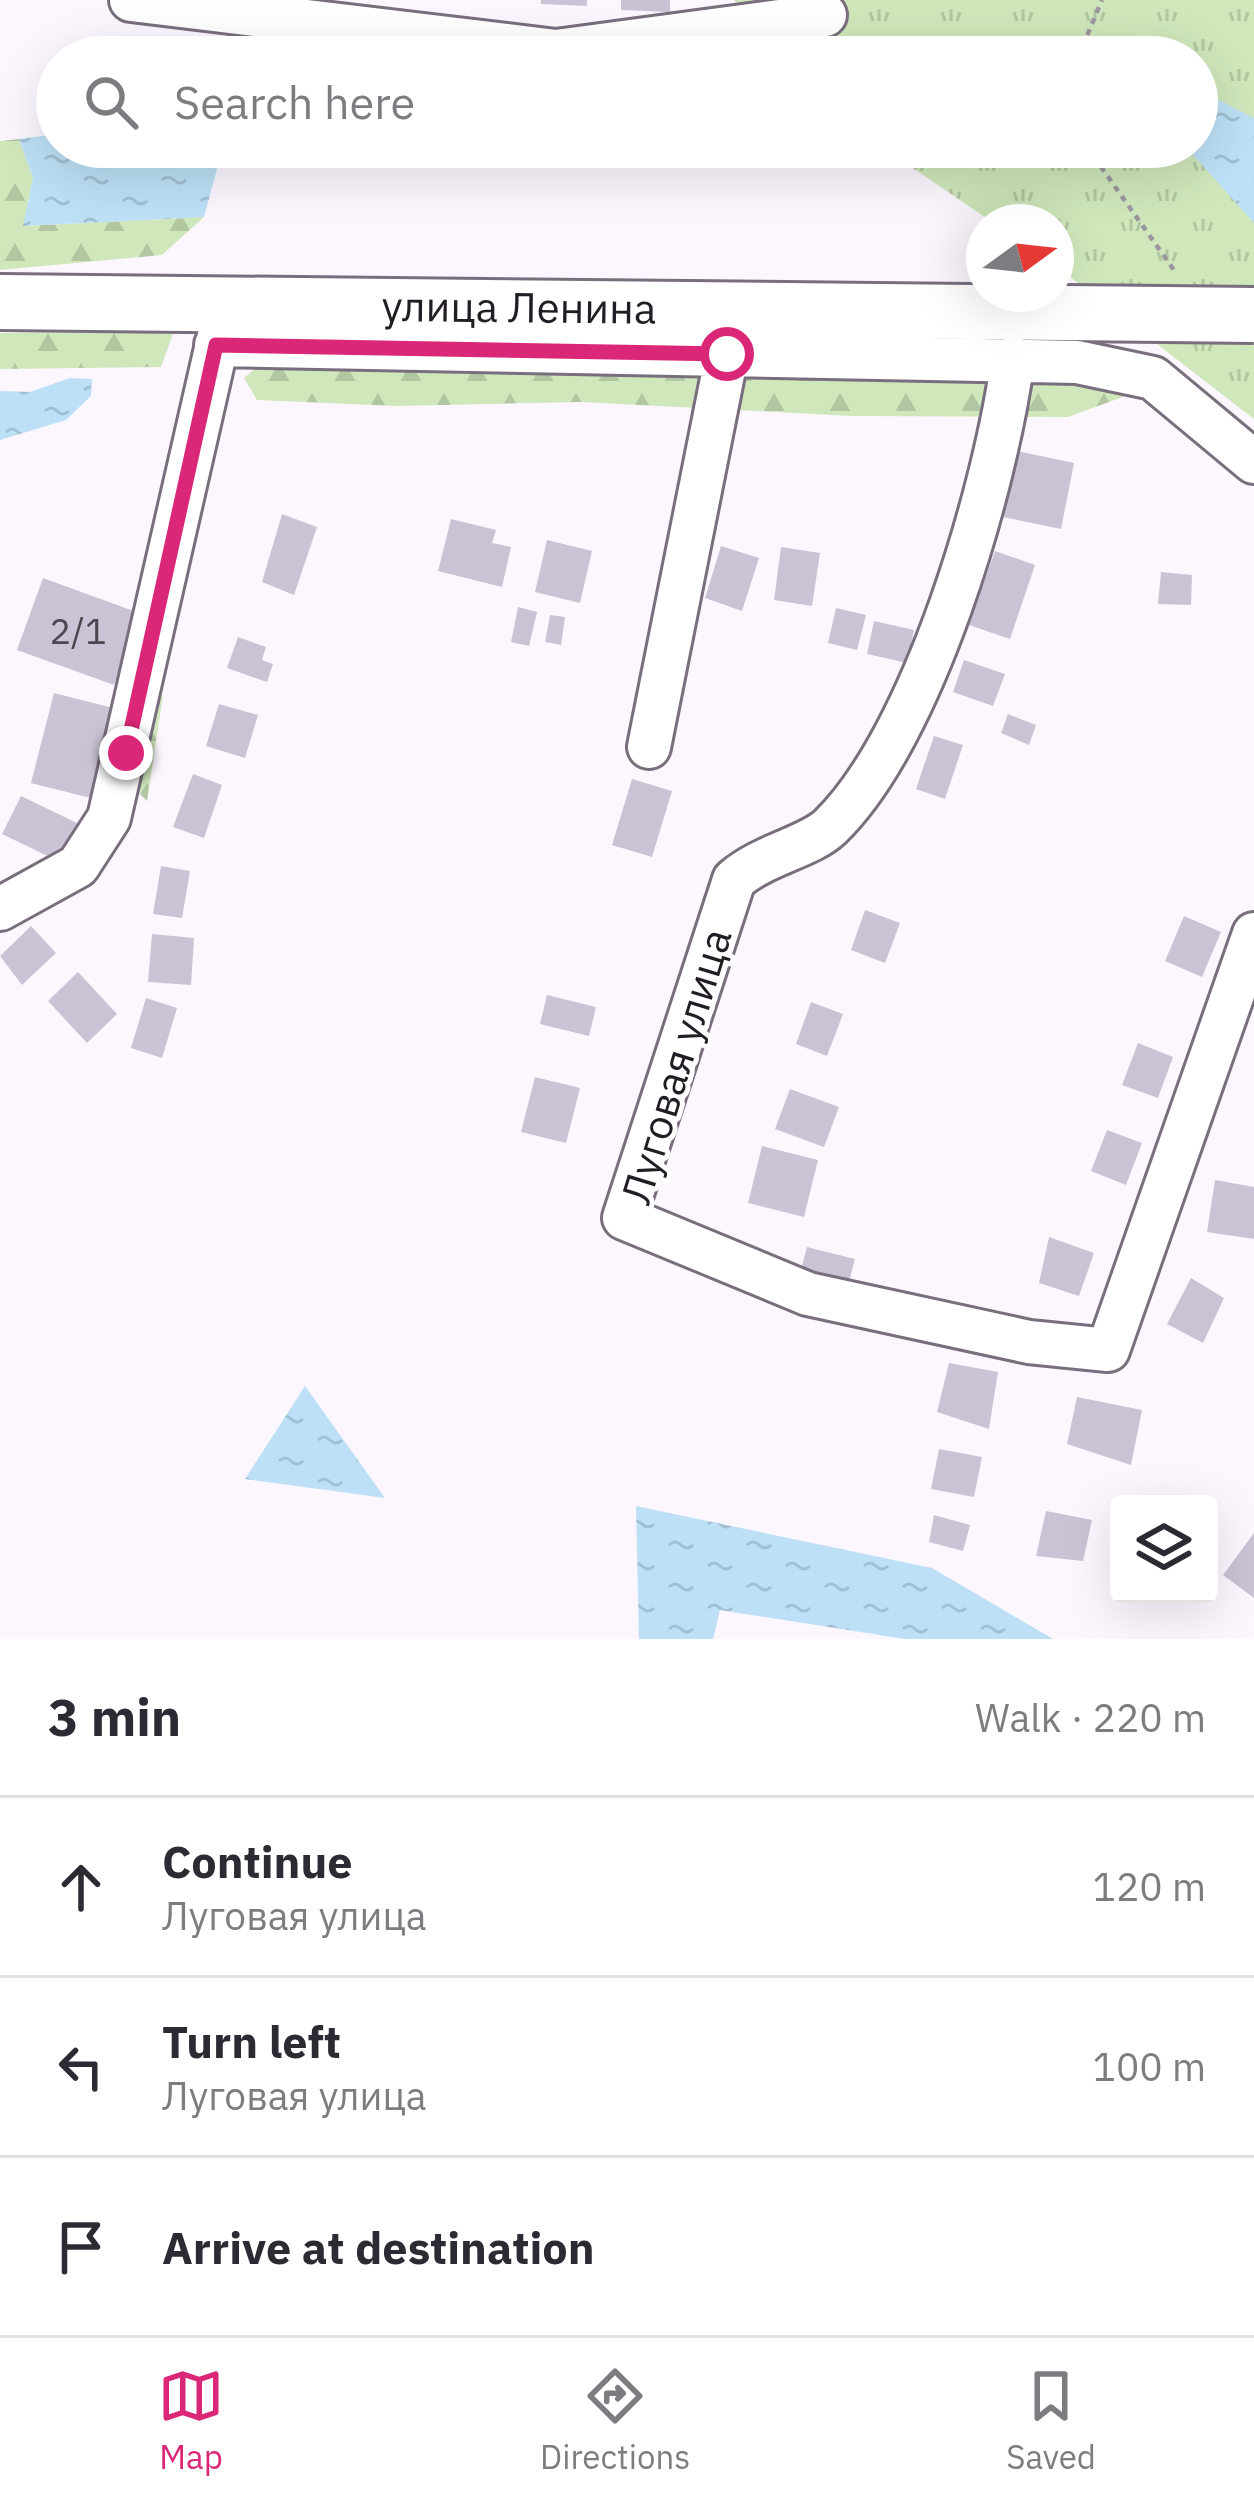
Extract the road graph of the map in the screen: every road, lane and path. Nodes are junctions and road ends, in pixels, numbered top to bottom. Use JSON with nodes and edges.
{"nodes":[{"id":1,"x":131,"y":0,"type":"edge"},
{"id":2,"x":1102,"y":0,"type":"edge"},
{"id":3,"x":826,"y":15,"type":"dead end"},
{"id":4,"x":437,"y":36,"type":"edge"},
{"id":5,"x":664,"y":36,"type":"edge"},
{"id":6,"x":1087,"y":36,"type":"edge"},
{"id":7,"x":1099,"y":168,"type":"edge"},
{"id":8,"x":1175,"y":300,"type":"junction"},
{"id":9,"x":0,"y":302,"type":"edge"},
{"id":10,"x":1254,"y":315,"type":"edge"},
{"id":11,"x":221,"y":325,"type":"junction"},
{"id":12,"x":727,"y":354,"type":"junction"},
{"id":13,"x":1012,"y":358,"type":"junction"},
{"id":14,"x":1254,"y":462,"type":"edge"},
{"id":15,"x":649,"y":747,"type":"dead end"},
{"id":16,"x":0,"y":909,"type":"edge"},
{"id":17,"x":1254,"y":934,"type":"edge"}],
"edges":[{"from":1,"to":4,"type":"street"},
{"from":2,"to":6,"type":"path"},
{"from":3,"to":5,"type":"street"},
{"from":7,"to":8,"type":"path"},
{"from":8,"to":10,"type":"main road","name":"улица Ленина","bridge":true},
{"from":8,"to":11,"type":"main road","name":"улица Ленина"},
{"from":9,"to":11,"type":"main road","name":"улица Ленина"},
{"from":11,"to":12,"type":"street"},
{"from":11,"to":16,"type":"street"},
{"from":12,"to":13,"type":"street"},
{"from":12,"to":15,"type":"street"},
{"from":13,"to":14,"type":"street"},
{"from":13,"to":17,"type":"street","name":"Луговая улица"}]}
